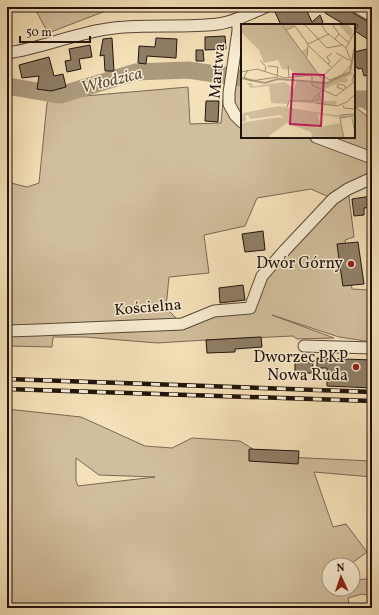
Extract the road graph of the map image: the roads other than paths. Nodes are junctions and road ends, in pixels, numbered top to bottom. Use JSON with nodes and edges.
{"nodes":[{"id":1,"x":266,"y":7,"type":"edge"},
{"id":2,"x":357,"y":7,"type":"edge"},
{"id":3,"x":372,"y":16,"type":"edge"},
{"id":4,"x":238,"y":19,"type":"junction"},
{"id":5,"x":7,"y":53,"type":"edge"},
{"id":6,"x":241,"y":121,"type":"edge"},
{"id":7,"x":319,"y":138,"type":"edge"},
{"id":8,"x":372,"y":158,"type":"edge"},
{"id":9,"x":372,"y":178,"type":"edge"},
{"id":10,"x":7,"y":330,"type":"edge"},
{"id":11,"x":304,"y":346,"type":"dead end"},
{"id":12,"x":372,"y":348,"type":"edge"}],
"edges":[{"from":1,"to":4,"type":"street"},
{"from":2,"to":3,"type":"street"},
{"from":4,"to":5,"type":"street"},
{"from":4,"to":6,"type":"street","name":"Martwa"},
{"from":7,"to":8,"type":"street"},
{"from":9,"to":10,"type":"street","name":"Kościelna"},
{"from":11,"to":12,"type":"street"}]}
